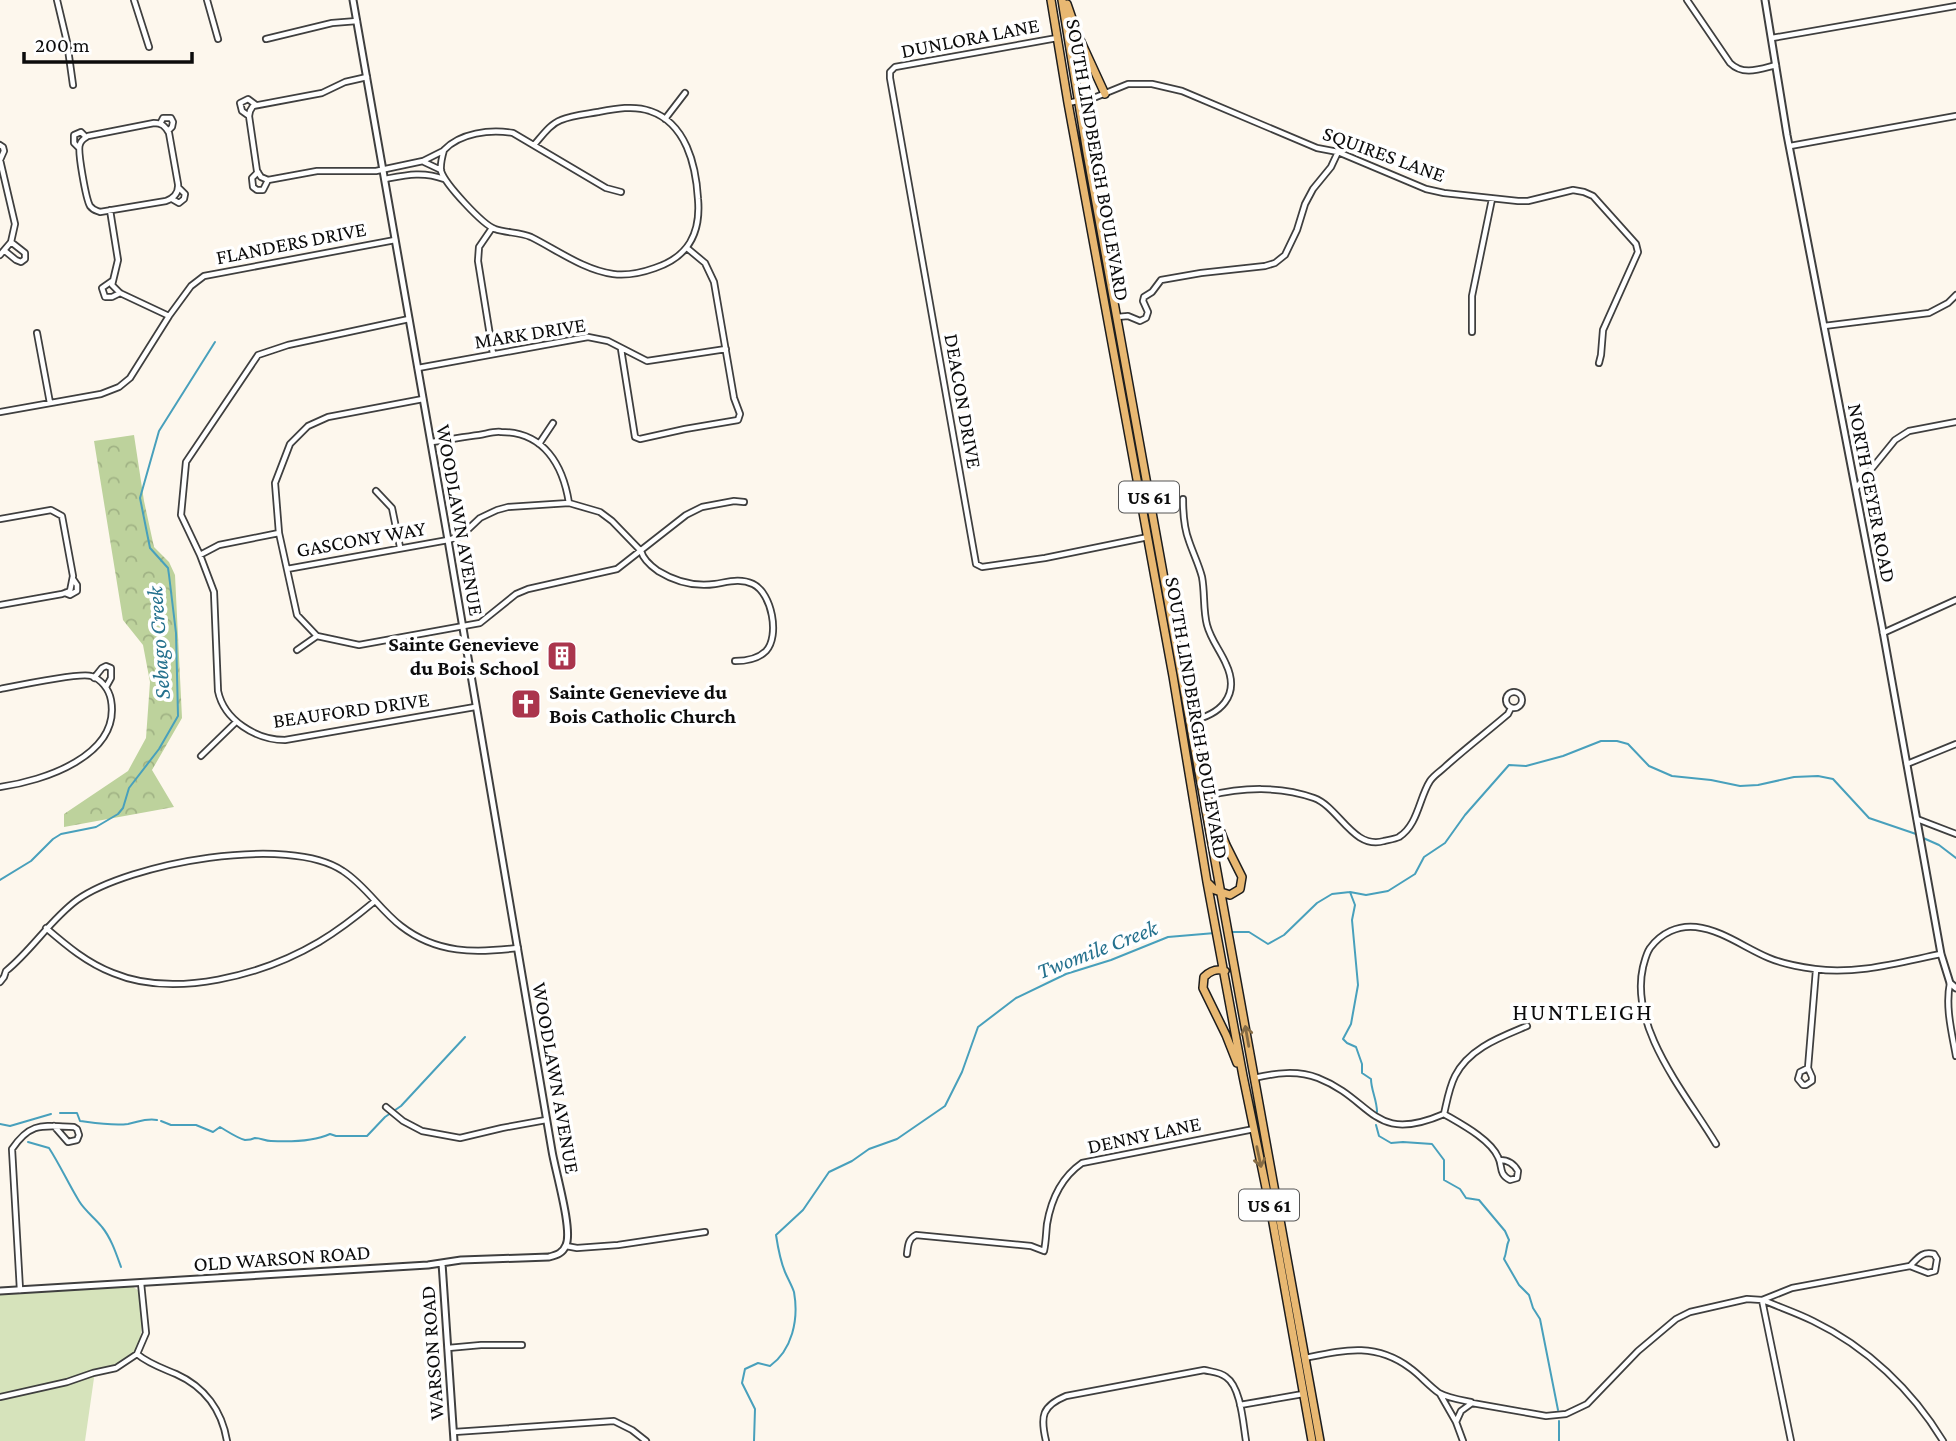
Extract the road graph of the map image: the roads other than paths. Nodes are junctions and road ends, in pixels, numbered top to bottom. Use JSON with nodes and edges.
{"nodes":[{"id":1,"x":57,"y":0,"type":"edge"},
{"id":2,"x":134,"y":0,"type":"edge"},
{"id":3,"x":207,"y":0,"type":"edge"},
{"id":4,"x":353,"y":0,"type":"edge"},
{"id":5,"x":1051,"y":0,"type":"edge"},
{"id":6,"x":1064,"y":0,"type":"edge"},
{"id":7,"x":1687,"y":0,"type":"edge"},
{"id":8,"x":1765,"y":0,"type":"edge"},
{"id":9,"x":1956,"y":6,"type":"edge"},
{"id":10,"x":357,"y":21,"type":"junction"},
{"id":11,"x":1057,"y":38,"type":"junction"},
{"id":12,"x":1772,"y":38,"type":"junction"},
{"id":13,"x":218,"y":39,"type":"dead end"},
{"id":14,"x":266,"y":39,"type":"dead end"},
{"id":15,"x":149,"y":47,"type":"dead end"},
{"id":16,"x":1776,"y":65,"type":"junction"},
{"id":17,"x":890,"y":72,"type":"joint"},
{"id":18,"x":367,"y":77,"type":"junction"},
{"id":19,"x":73,"y":85,"type":"dead end"},
{"id":20,"x":685,"y":93,"type":"dead end"},
{"id":21,"x":1105,"y":94,"type":"junction"},
{"id":22,"x":1079,"y":101,"type":"junction"},
{"id":23,"x":1068,"y":103,"type":"junction"},
{"id":24,"x":256,"y":106,"type":"junction"},
{"id":25,"x":249,"y":116,"type":"junction"},
{"id":26,"x":1956,"y":116,"type":"edge"},
{"id":27,"x":665,"y":119,"type":"junction"},
{"id":28,"x":86,"y":137,"type":"junction"},
{"id":29,"x":0,"y":145,"type":"edge"},
{"id":30,"x":80,"y":145,"type":"junction"},
{"id":31,"x":534,"y":145,"type":"junction"},
{"id":32,"x":1790,"y":146,"type":"junction"},
{"id":33,"x":444,"y":150,"type":"junction"},
{"id":34,"x":1338,"y":152,"type":"junction"},
{"id":35,"x":0,"y":160,"type":"edge"},
{"id":36,"x":423,"y":161,"type":"junction"},
{"id":37,"x":383,"y":170,"type":"junction"},
{"id":38,"x":441,"y":170,"type":"junction"},
{"id":39,"x":258,"y":172,"type":"junction"},
{"id":40,"x":385,"y":179,"type":"junction"},
{"id":41,"x":445,"y":179,"type":"junction"},
{"id":42,"x":268,"y":180,"type":"junction"},
{"id":43,"x":179,"y":187,"type":"junction"},
{"id":44,"x":621,"y":192,"type":"dead end"},
{"id":45,"x":172,"y":199,"type":"junction"},
{"id":46,"x":1492,"y":199,"type":"junction"},
{"id":47,"x":110,"y":211,"type":"junction"},
{"id":48,"x":492,"y":228,"type":"junction"},
{"id":49,"x":395,"y":240,"type":"junction"},
{"id":50,"x":11,"y":242,"type":"junction"},
{"id":51,"x":687,"y":248,"type":"junction"},
{"id":52,"x":2,"y":253,"type":"edge"},
{"id":53,"x":112,"y":281,"type":"junction"},
{"id":54,"x":120,"y":293,"type":"junction"},
{"id":55,"x":1956,"y":295,"type":"edge"},
{"id":56,"x":169,"y":316,"type":"junction"},
{"id":57,"x":1117,"y":317,"type":"junction"},
{"id":58,"x":409,"y":319,"type":"junction"},
{"id":59,"x":1824,"y":326,"type":"junction"},
{"id":60,"x":1472,"y":332,"type":"dead end"},
{"id":61,"x":37,"y":333,"type":"dead end"},
{"id":62,"x":621,"y":349,"type":"junction"},
{"id":63,"x":726,"y":349,"type":"junction"},
{"id":64,"x":494,"y":354,"type":"junction"},
{"id":65,"x":1599,"y":363,"type":"dead end"},
{"id":66,"x":418,"y":368,"type":"junction"},
{"id":67,"x":424,"y":399,"type":"junction"},
{"id":68,"x":50,"y":403,"type":"junction"},
{"id":69,"x":0,"y":412,"type":"edge"},
{"id":70,"x":1956,"y":422,"type":"edge"},
{"id":71,"x":553,"y":423,"type":"dead end"},
{"id":72,"x":431,"y":442,"type":"junction"},
{"id":73,"x":539,"y":444,"type":"junction"},
{"id":74,"x":1856,"y":488,"type":"junction"},
{"id":75,"x":376,"y":491,"type":"dead end"},
{"id":76,"x":1183,"y":499,"type":"dead end"},
{"id":77,"x":744,"y":502,"type":"dead end"},
{"id":78,"x":569,"y":503,"type":"junction"},
{"id":79,"x":0,"y":519,"type":"edge"},
{"id":80,"x":278,"y":533,"type":"junction"},
{"id":81,"x":1148,"y":537,"type":"junction"},
{"id":82,"x":448,"y":540,"type":"junction"},
{"id":83,"x":400,"y":547,"type":"junction"},
{"id":84,"x":641,"y":551,"type":"junction"},
{"id":85,"x":200,"y":555,"type":"junction"},
{"id":86,"x":287,"y":569,"type":"junction"},
{"id":87,"x":1956,"y":600,"type":"edge"},
{"id":88,"x":0,"y":605,"type":"edge"},
{"id":89,"x":462,"y":627,"type":"junction"},
{"id":90,"x":1883,"y":633,"type":"junction"},
{"id":91,"x":317,"y":636,"type":"junction"},
{"id":92,"x":297,"y":650,"type":"dead end"},
{"id":93,"x":735,"y":661,"type":"dead end"},
{"id":94,"x":94,"y":678,"type":"junction"},
{"id":95,"x":106,"y":687,"type":"junction"},
{"id":96,"x":0,"y":689,"type":"edge"},
{"id":97,"x":475,"y":707,"type":"junction"},
{"id":98,"x":1511,"y":708,"type":"dead end"},
{"id":99,"x":1190,"y":720,"type":"junction"},
{"id":100,"x":236,"y":722,"type":"junction"},
{"id":101,"x":1956,"y":744,"type":"edge"},
{"id":102,"x":201,"y":756,"type":"dead end"},
{"id":103,"x":1907,"y":764,"type":"junction"},
{"id":104,"x":1200,"y":782,"type":"junction"},
{"id":105,"x":0,"y":787,"type":"edge"},
{"id":106,"x":1208,"y":796,"type":"junction"},
{"id":107,"x":1917,"y":819,"type":"junction"},
{"id":108,"x":1956,"y":834,"type":"edge"},
{"id":109,"x":1208,"y":883,"type":"junction"},
{"id":110,"x":1221,"y":893,"type":"junction"},
{"id":111,"x":375,"y":901,"type":"junction"},
{"id":112,"x":46,"y":928,"type":"junction"},
{"id":113,"x":518,"y":948,"type":"junction"},
{"id":114,"x":1941,"y":954,"type":"junction"},
{"id":115,"x":3,"y":970,"type":"edge"},
{"id":116,"x":1223,"y":970,"type":"junction"},
{"id":117,"x":1816,"y":970,"type":"junction"},
{"id":118,"x":1237,"y":980,"type":"junction"},
{"id":119,"x":0,"y":982,"type":"edge"},
{"id":120,"x":1950,"y":983,"type":"junction"},
{"id":121,"x":1956,"y":988,"type":"edge"},
{"id":122,"x":1527,"y":1026,"type":"dead end"},
{"id":123,"x":1956,"y":1056,"type":"edge"},
{"id":124,"x":1808,"y":1068,"type":"dead end"},
{"id":125,"x":1243,"y":1076,"type":"junction"},
{"id":126,"x":1254,"y":1077,"type":"junction"},
{"id":127,"x":386,"y":1107,"type":"dead end"},
{"id":128,"x":1444,"y":1114,"type":"junction"},
{"id":129,"x":546,"y":1120,"type":"junction"},
{"id":130,"x":54,"y":1126,"type":"junction"},
{"id":131,"x":1254,"y":1129,"type":"junction"},
{"id":132,"x":1716,"y":1144,"type":"dead end"},
{"id":133,"x":1500,"y":1160,"type":"junction"},
{"id":134,"x":705,"y":1232,"type":"dead end"},
{"id":135,"x":565,"y":1248,"type":"junction"},
{"id":136,"x":907,"y":1254,"type":"dead end"},
{"id":137,"x":442,"y":1263,"type":"junction"},
{"id":138,"x":1910,"y":1266,"type":"junction"},
{"id":139,"x":141,"y":1283,"type":"junction"},
{"id":140,"x":20,"y":1290,"type":"junction"},
{"id":141,"x":0,"y":1291,"type":"edge"},
{"id":142,"x":1762,"y":1300,"type":"junction"},
{"id":143,"x":522,"y":1345,"type":"dead end"},
{"id":144,"x":448,"y":1348,"type":"junction"},
{"id":145,"x":137,"y":1354,"type":"junction"},
{"id":146,"x":1305,"y":1358,"type":"junction"},
{"id":147,"x":1303,"y":1394,"type":"junction"},
{"id":148,"x":1440,"y":1394,"type":"junction"},
{"id":149,"x":0,"y":1397,"type":"edge"},
{"id":150,"x":1472,"y":1403,"type":"junction"},
{"id":151,"x":1240,"y":1405,"type":"junction"},
{"id":152,"x":1457,"y":1422,"type":"junction"},
{"id":153,"x":454,"y":1432,"type":"junction"},
{"id":154,"x":227,"y":1441,"type":"edge"},
{"id":155,"x":454,"y":1441,"type":"edge"},
{"id":156,"x":646,"y":1441,"type":"edge"},
{"id":157,"x":1046,"y":1441,"type":"edge"},
{"id":158,"x":1246,"y":1441,"type":"edge"},
{"id":159,"x":1312,"y":1441,"type":"edge"},
{"id":160,"x":1321,"y":1441,"type":"edge"},
{"id":161,"x":1463,"y":1441,"type":"edge"},
{"id":162,"x":1791,"y":1441,"type":"edge"},
{"id":163,"x":1943,"y":1441,"type":"edge"}],
"edges":[{"from":1,"to":19,"type":"street"},
{"from":2,"to":15,"type":"street"},
{"from":3,"to":13,"type":"street"},
{"from":4,"to":10,"type":"street","name":"WOODLAWN AVENUE"},
{"from":5,"to":11,"type":"main road","name":"SOUTH LINDBERGH BOULEVARD","number":"US 61"},
{"from":6,"to":21,"type":"main road"},
{"from":6,"to":22,"type":"main road","name":"SOUTH LINDBERGH BOULEVARD","number":"US 61"},
{"from":7,"to":16,"type":"street"},
{"from":8,"to":12,"type":"street","name":"NORTH GEYER ROAD"},
{"from":9,"to":12,"type":"street"},
{"from":10,"to":14,"type":"street"},
{"from":10,"to":18,"type":"street","name":"WOODLAWN AVENUE"},
{"from":11,"to":17,"type":"street","name":"DUNLORA LANE"},
{"from":11,"to":23,"type":"main road","name":"SOUTH LINDBERGH BOULEVARD","number":"US 61"},
{"from":12,"to":16,"type":"street","name":"NORTH GEYER ROAD"},
{"from":16,"to":32,"type":"street","name":"NORTH GEYER ROAD"},
{"from":17,"to":81,"type":"street","name":"DEACON DRIVE"},
{"from":18,"to":24,"type":"street"},
{"from":18,"to":37,"type":"street","name":"WOODLAWN AVENUE"},
{"from":20,"to":27,"type":"street"},
{"from":21,"to":22,"type":"street","name":"SQUIRES LANE"},
{"from":21,"to":34,"type":"street","name":"SQUIRES LANE"},
{"from":22,"to":23,"type":"street","name":"SQUIRES LANE"},
{"from":22,"to":57,"type":"main road","name":"SOUTH LINDBERGH BOULEVARD","number":"US 61"},
{"from":23,"to":81,"type":"main road","name":"SOUTH LINDBERGH BOULEVARD","number":"US 61"},
{"from":24,"to":25,"type":"street"},
{"from":24,"to":25,"type":"street"},
{"from":25,"to":39,"type":"street"},
{"from":26,"to":32,"type":"street"},
{"from":27,"to":31,"type":"street"},
{"from":27,"to":51,"type":"street"},
{"from":28,"to":30,"type":"street"},
{"from":28,"to":30,"type":"street"},
{"from":28,"to":43,"type":"street"},
{"from":29,"to":35,"type":"street"},
{"from":30,"to":47,"type":"street"},
{"from":31,"to":33,"type":"street"},
{"from":31,"to":44,"type":"street"},
{"from":32,"to":59,"type":"street","name":"NORTH GEYER ROAD"},
{"from":33,"to":36,"type":"street"},
{"from":33,"to":38,"type":"street"},
{"from":34,"to":46,"type":"street","name":"SQUIRES LANE"},
{"from":34,"to":57,"type":"street"},
{"from":35,"to":50,"type":"street"},
{"from":36,"to":37,"type":"street"},
{"from":36,"to":38,"type":"street"},
{"from":37,"to":40,"type":"street","name":"WOODLAWN AVENUE"},
{"from":37,"to":42,"type":"street"},
{"from":38,"to":41,"type":"street"},
{"from":39,"to":42,"type":"street"},
{"from":39,"to":42,"type":"street"},
{"from":40,"to":41,"type":"street"},
{"from":40,"to":49,"type":"street","name":"WOODLAWN AVENUE"},
{"from":41,"to":48,"type":"street"},
{"from":43,"to":45,"type":"street"},
{"from":43,"to":45,"type":"street"},
{"from":45,"to":47,"type":"street"},
{"from":46,"to":60,"type":"street"},
{"from":46,"to":65,"type":"street","name":"SQUIRES LANE"},
{"from":47,"to":53,"type":"street"},
{"from":48,"to":51,"type":"street"},
{"from":48,"to":64,"type":"street"},
{"from":49,"to":56,"type":"street","name":"FLANDERS DRIVE"},
{"from":49,"to":58,"type":"street","name":"WOODLAWN AVENUE"},
{"from":50,"to":52,"type":"street"},
{"from":50,"to":52,"type":"street"},
{"from":51,"to":63,"type":"street"},
{"from":53,"to":54,"type":"street"},
{"from":53,"to":54,"type":"street"},
{"from":54,"to":56,"type":"street"},
{"from":55,"to":59,"type":"street"},
{"from":56,"to":68,"type":"street","name":"FLANDERS DRIVE"},
{"from":57,"to":99,"type":"main road","name":"SOUTH LINDBERGH BOULEVARD","number":"US 61"},
{"from":58,"to":66,"type":"street","name":"WOODLAWN AVENUE"},
{"from":58,"to":85,"type":"street"},
{"from":59,"to":74,"type":"street","name":"NORTH GEYER ROAD"},
{"from":61,"to":68,"type":"street"},
{"from":62,"to":63,"type":"street","name":"MARK DRIVE"},
{"from":62,"to":63,"type":"street"},
{"from":62,"to":64,"type":"street","name":"MARK DRIVE"},
{"from":64,"to":66,"type":"street","name":"MARK DRIVE"},
{"from":66,"to":67,"type":"street","name":"WOODLAWN AVENUE"},
{"from":67,"to":72,"type":"street","name":"WOODLAWN AVENUE"},
{"from":67,"to":80,"type":"street"},
{"from":68,"to":69,"type":"street","name":"FLANDERS DRIVE"},
{"from":70,"to":74,"type":"street"},
{"from":71,"to":73,"type":"street"},
{"from":72,"to":73,"type":"street"},
{"from":72,"to":82,"type":"street","name":"WOODLAWN AVENUE"},
{"from":73,"to":78,"type":"street"},
{"from":74,"to":90,"type":"street","name":"NORTH GEYER ROAD"},
{"from":75,"to":83,"type":"street"},
{"from":76,"to":99,"type":"street"},
{"from":77,"to":84,"type":"street"},
{"from":78,"to":82,"type":"street","name":"GASCONY WAY"},
{"from":78,"to":84,"type":"street","name":"GASCONY WAY"},
{"from":79,"to":88,"type":"street"},
{"from":80,"to":85,"type":"street","name":"GASCONY WAY"},
{"from":80,"to":86,"type":"street"},
{"from":81,"to":109,"type":"main road","name":"SOUTH LINDBERGH BOULEVARD","number":"US 61"},
{"from":82,"to":83,"type":"street","name":"GASCONY WAY"},
{"from":82,"to":89,"type":"street","name":"WOODLAWN AVENUE"},
{"from":83,"to":86,"type":"street","name":"GASCONY WAY"},
{"from":84,"to":89,"type":"street"},
{"from":84,"to":93,"type":"street","name":"GASCONY WAY"},
{"from":85,"to":100,"type":"street"},
{"from":86,"to":91,"type":"street"},
{"from":87,"to":90,"type":"street"},
{"from":89,"to":91,"type":"street"},
{"from":89,"to":97,"type":"street","name":"WOODLAWN AVENUE"},
{"from":90,"to":103,"type":"street","name":"NORTH GEYER ROAD"},
{"from":91,"to":92,"type":"street"},
{"from":94,"to":95,"type":"street"},
{"from":94,"to":95,"type":"street"},
{"from":94,"to":96,"type":"street"},
{"from":95,"to":105,"type":"street"},
{"from":97,"to":100,"type":"street","name":"BEAUFORD DRIVE"},
{"from":97,"to":113,"type":"street","name":"WOODLAWN AVENUE"},
{"from":98,"to":106,"type":"street"},
{"from":99,"to":104,"type":"main road","name":"SOUTH LINDBERGH BOULEVARD","number":"US 61"},
{"from":100,"to":102,"type":"street"},
{"from":101,"to":103,"type":"street"},
{"from":103,"to":107,"type":"street","name":"NORTH GEYER ROAD"},
{"from":104,"to":106,"type":"main road"},
{"from":104,"to":110,"type":"main road","name":"SOUTH LINDBERGH BOULEVARD","number":"US 61"},
{"from":106,"to":110,"type":"main road"},
{"from":107,"to":108,"type":"street"},
{"from":107,"to":114,"type":"street","name":"NORTH GEYER ROAD"},
{"from":109,"to":110,"type":"main road"},
{"from":109,"to":116,"type":"main road","name":"SOUTH LINDBERGH BOULEVARD","number":"US 61"},
{"from":110,"to":118,"type":"main road","name":"SOUTH LINDBERGH BOULEVARD","number":"US 61"},
{"from":111,"to":112,"type":"street"},
{"from":111,"to":112,"type":"street"},
{"from":111,"to":113,"type":"street"},
{"from":112,"to":115,"type":"street"},
{"from":113,"to":129,"type":"street","name":"WOODLAWN AVENUE"},
{"from":114,"to":117,"type":"street"},
{"from":114,"to":120,"type":"street","name":"NORTH GEYER ROAD"},
{"from":115,"to":119,"type":"street"},
{"from":116,"to":118,"type":"main road"},
{"from":116,"to":125,"type":"main road","name":"SOUTH LINDBERGH BOULEVARD","number":"US 61"},
{"from":116,"to":125,"type":"main road"},
{"from":117,"to":124,"type":"street"},
{"from":117,"to":132,"type":"street"},
{"from":126,"to":118,"type":"main road","name":"SOUTH LINDBERGH BOULEVARD","number":"US 61","one_way":true},
{"from":120,"to":121,"type":"street"},
{"from":120,"to":123,"type":"street"},
{"from":122,"to":128,"type":"street"},
{"from":125,"to":131,"type":"main road","name":"SOUTH LINDBERGH BOULEVARD","number":"US 61"},
{"from":126,"to":128,"type":"street"},
{"from":126,"to":146,"type":"main road","name":"SOUTH LINDBERGH BOULEVARD","number":"US 61"},
{"from":127,"to":129,"type":"street"},
{"from":128,"to":133,"type":"street"},
{"from":129,"to":135,"type":"street","name":"WOODLAWN AVENUE"},
{"from":130,"to":130,"type":"street"},
{"from":130,"to":140,"type":"street"},
{"from":131,"to":136,"type":"street","name":"DENNY LANE"},
{"from":131,"to":147,"type":"main road","name":"SOUTH LINDBERGH BOULEVARD","number":"US 61","one_way":true},
{"from":133,"to":133,"type":"street"},
{"from":134,"to":135,"type":"street"},
{"from":135,"to":137,"type":"street","name":"OLD WARSON ROAD"},
{"from":137,"to":139,"type":"street","name":"OLD WARSON ROAD"},
{"from":137,"to":144,"type":"street","name":"WARSON ROAD"},
{"from":138,"to":138,"type":"street"},
{"from":138,"to":142,"type":"street"},
{"from":139,"to":140,"type":"street","name":"OLD WARSON ROAD"},
{"from":139,"to":145,"type":"street"},
{"from":140,"to":141,"type":"street","name":"OLD WARSON ROAD"},
{"from":142,"to":150,"type":"street"},
{"from":142,"to":162,"type":"street"},
{"from":142,"to":163,"type":"street"},
{"from":143,"to":144,"type":"street"},
{"from":144,"to":153,"type":"street","name":"WARSON ROAD"},
{"from":145,"to":149,"type":"street"},
{"from":145,"to":154,"type":"street"},
{"from":146,"to":148,"type":"street"},
{"from":146,"to":160,"type":"main road","name":"SOUTH LINDBERGH BOULEVARD","number":"US 61"},
{"from":147,"to":151,"type":"street"},
{"from":147,"to":159,"type":"main road","name":"SOUTH LINDBERGH BOULEVARD","number":"US 61"},
{"from":148,"to":150,"type":"street"},
{"from":148,"to":152,"type":"street"},
{"from":150,"to":152,"type":"street"},
{"from":151,"to":157,"type":"street"},
{"from":151,"to":158,"type":"street"},
{"from":152,"to":161,"type":"street"},
{"from":153,"to":155,"type":"street","name":"WARSON ROAD"},
{"from":153,"to":156,"type":"street"}]}
